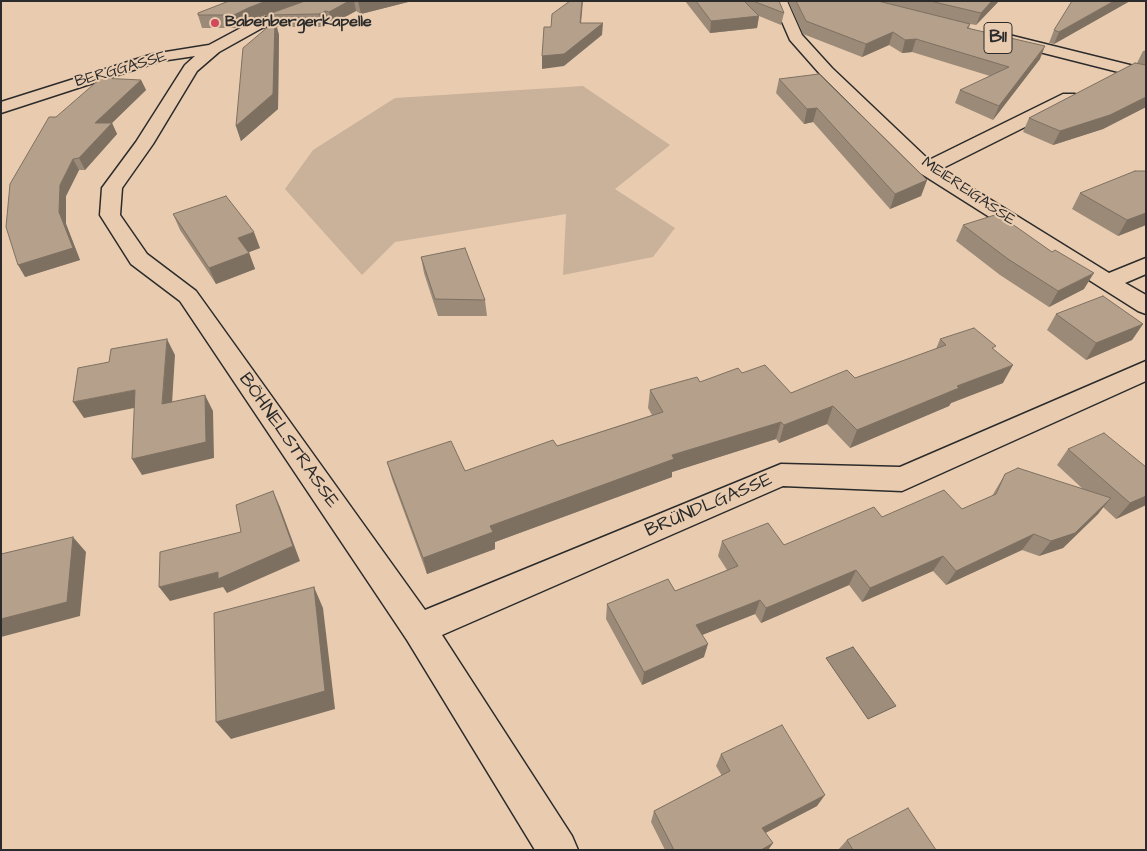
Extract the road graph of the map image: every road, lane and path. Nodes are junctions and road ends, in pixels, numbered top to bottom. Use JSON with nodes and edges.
{"nodes":[{"id":1,"x":325,"y":1,"type":"edge"},
{"id":2,"x":780,"y":1,"type":"edge"},
{"id":3,"x":993,"y":36,"type":"edge"},
{"id":4,"x":213,"y":49,"type":"junction"},
{"id":5,"x":1126,"y":69,"type":"junction"},
{"id":6,"x":1146,"y":74,"type":"edge"},
{"id":7,"x":1100,"y":82,"type":"edge"},
{"id":8,"x":1083,"y":90,"type":"edge"},
{"id":9,"x":1,"y":108,"type":"edge"},
{"id":10,"x":927,"y":169,"type":"junction"},
{"id":11,"x":1146,"y":265,"type":"edge"},
{"id":12,"x":1108,"y":282,"type":"junction"},
{"id":13,"x":1146,"y":306,"type":"edge"},
{"id":14,"x":1146,"y":370,"type":"edge"},
{"id":15,"x":418,"y":629,"type":"junction"},
{"id":16,"x":558,"y":850,"type":"edge"}],
"edges":[{"from":1,"to":4,"type":"street","name":"BERGGASSE"},
{"from":2,"to":10,"type":"street","name":"MEIEREIGASSE"},
{"from":3,"to":5,"type":"street","number":"B11"},
{"from":4,"to":9,"type":"street","name":"BERGGASSE"},
{"from":4,"to":15,"type":"street","name":"BÖHNELSTRASSE"},
{"from":5,"to":6,"type":"street","number":"B11"},
{"from":5,"to":7,"type":"street"},
{"from":8,"to":10,"type":"street"},
{"from":10,"to":12,"type":"street","name":"MEIEREIGASSE"},
{"from":11,"to":12,"type":"street"},
{"from":12,"to":13,"type":"street","name":"MEIEREIGASSE"},
{"from":14,"to":15,"type":"street","name":"BRÜNDLGASSE"},
{"from":15,"to":16,"type":"street","name":"BÖHNELSTRASSE"}]}
